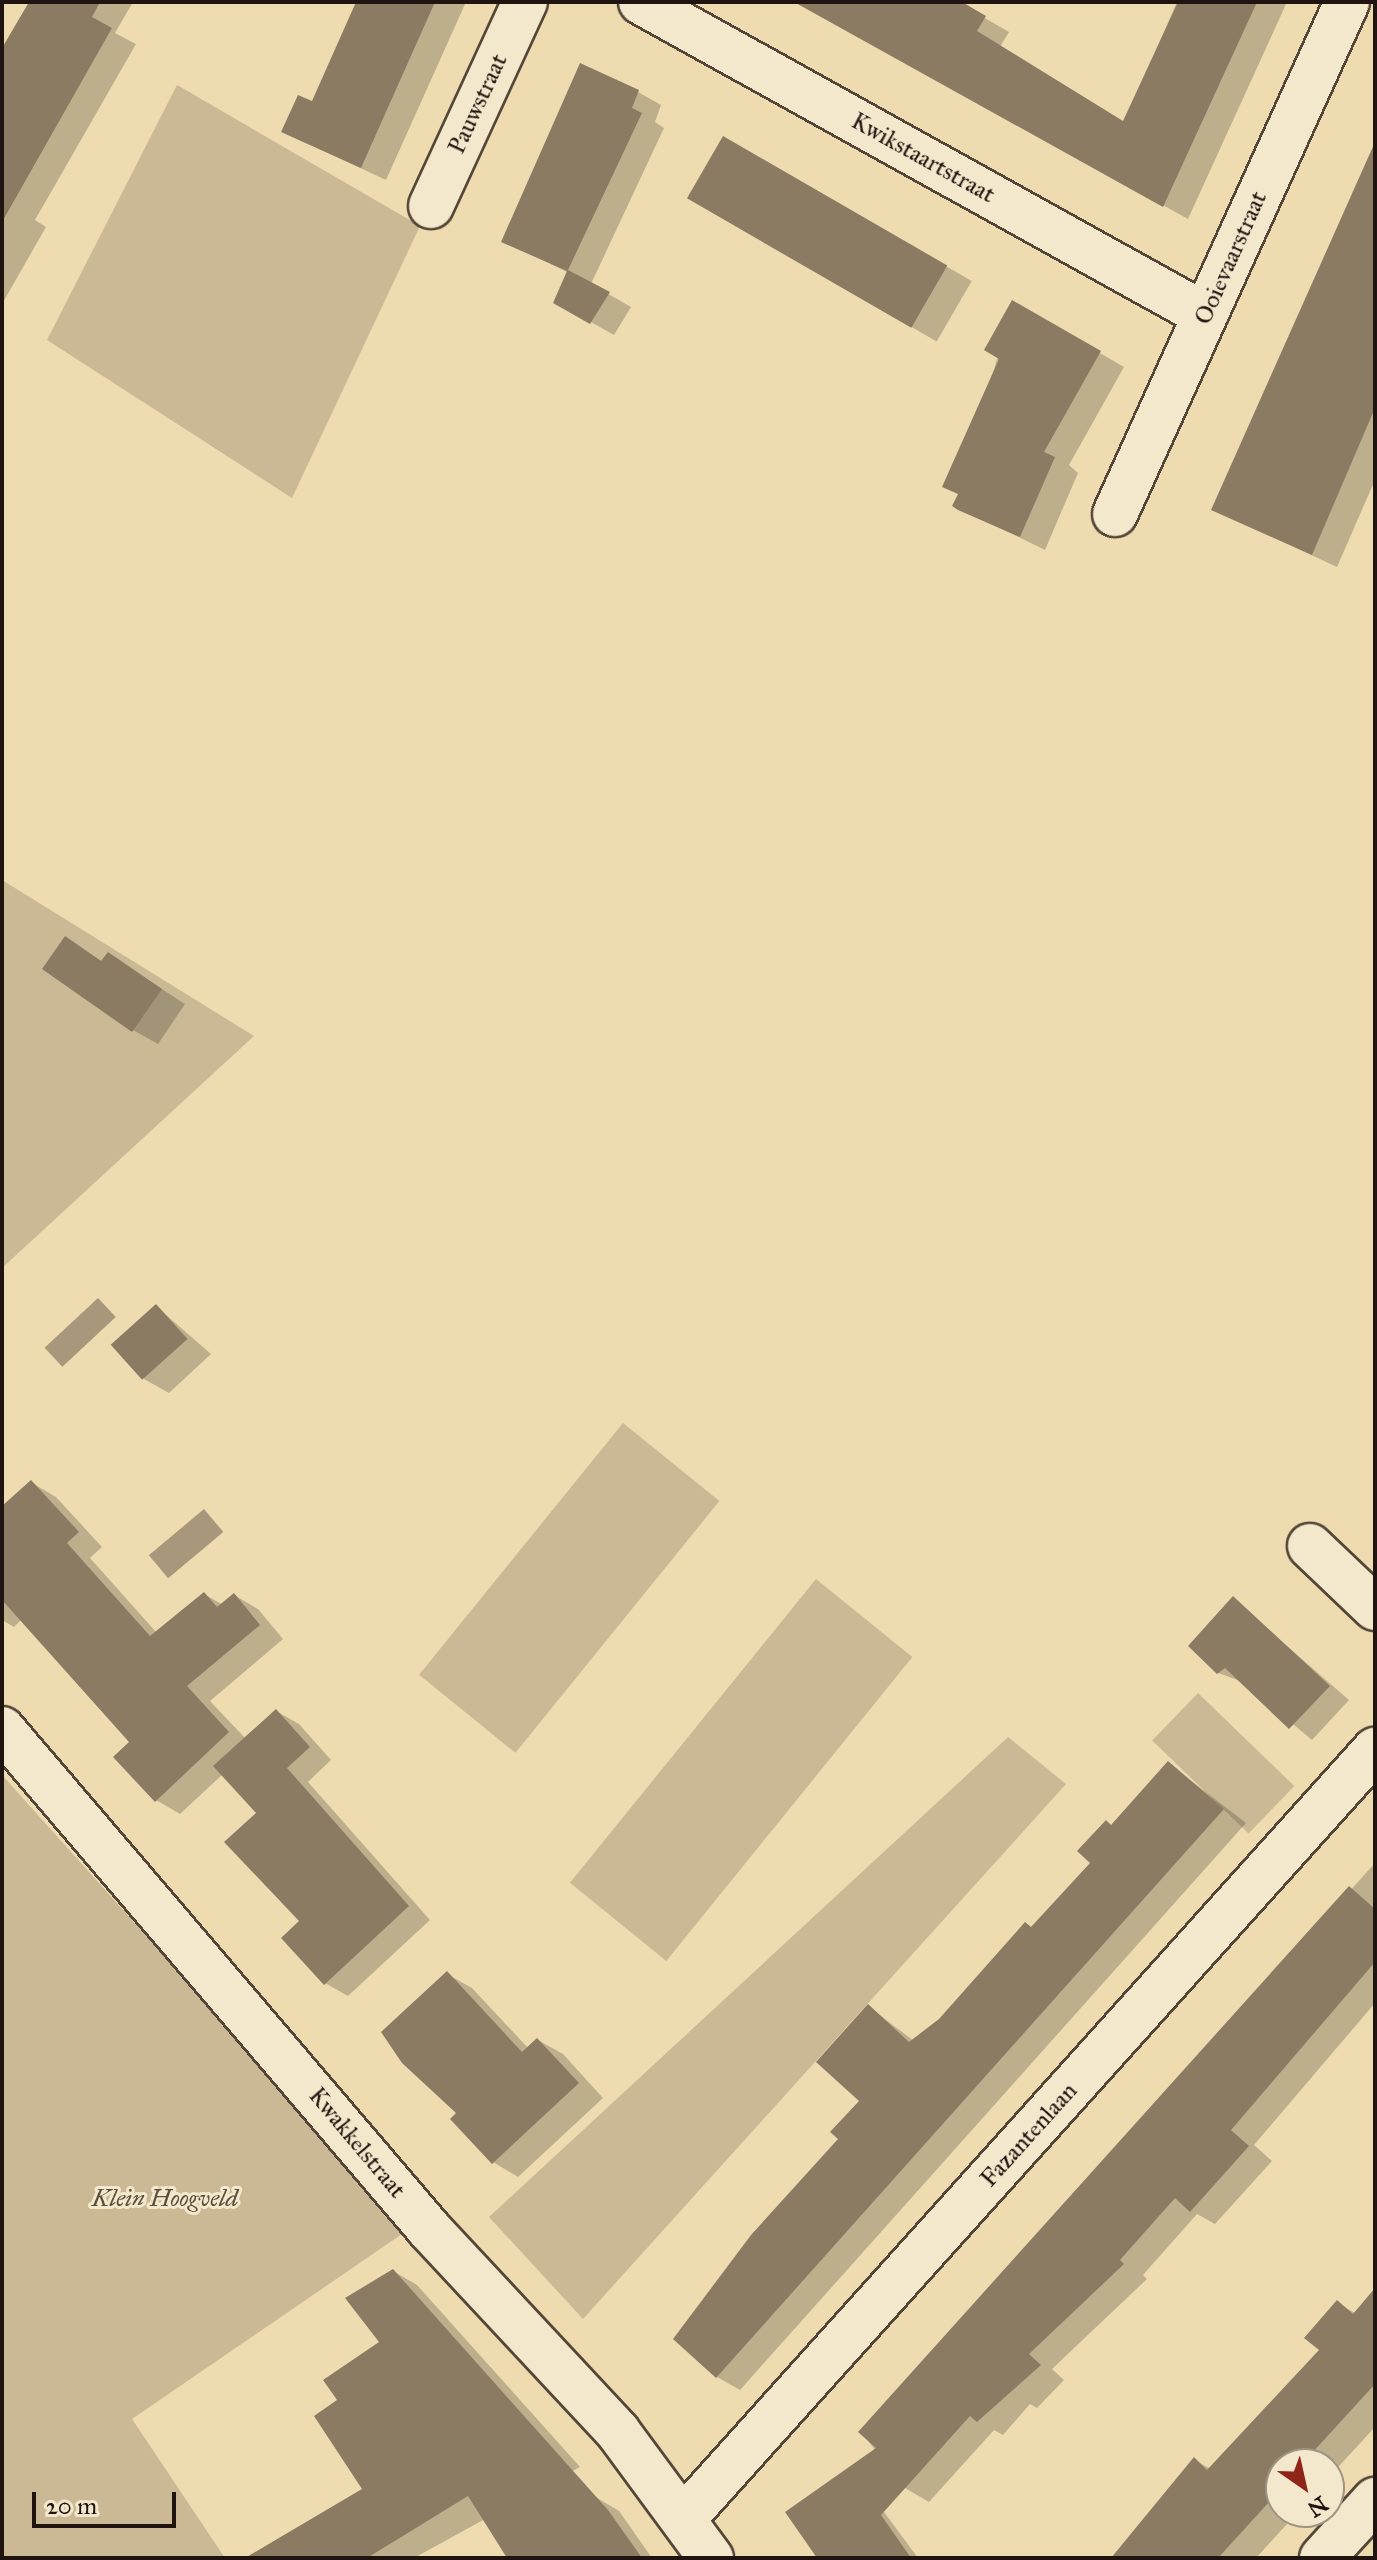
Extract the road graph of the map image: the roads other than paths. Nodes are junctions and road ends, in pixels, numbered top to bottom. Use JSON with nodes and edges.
{"nodes":[{"id":1,"x":525,"y":2,"type":"edge"},
{"id":2,"x":641,"y":2,"type":"edge"},
{"id":3,"x":1347,"y":2,"type":"edge"},
{"id":4,"x":431,"y":206,"type":"dead end"},
{"id":5,"x":1205,"y":315,"type":"junction"},
{"id":6,"x":1115,"y":514,"type":"dead end"},
{"id":7,"x":1310,"y":1546,"type":"dead end"},
{"id":8,"x":1375,"y":1608,"type":"edge"},
{"id":9,"x":2,"y":1729,"type":"edge"},
{"id":10,"x":1375,"y":1750,"type":"edge"},
{"id":11,"x":1375,"y":2500,"type":"edge"},
{"id":12,"x":683,"y":2519,"type":"junction"},
{"id":13,"x":711,"y":2558,"type":"edge"},
{"id":14,"x":1322,"y":2558,"type":"edge"}],
"edges":[{"from":1,"to":4,"type":"street","name":"Pauwstraat"},
{"from":2,"to":5,"type":"street","name":"Kwikstaartstraat"},
{"from":3,"to":5,"type":"street","name":"Ooievaarstraat"},
{"from":5,"to":6,"type":"street","name":"Ooievaarstraat"},
{"from":7,"to":8,"type":"street"},
{"from":9,"to":12,"type":"street","name":"Kwakkelstraat"},
{"from":10,"to":12,"type":"street","name":"Fazantenlaan"},
{"from":11,"to":14,"type":"street"},
{"from":12,"to":13,"type":"street","name":"Kwakkelstraat"}]}
